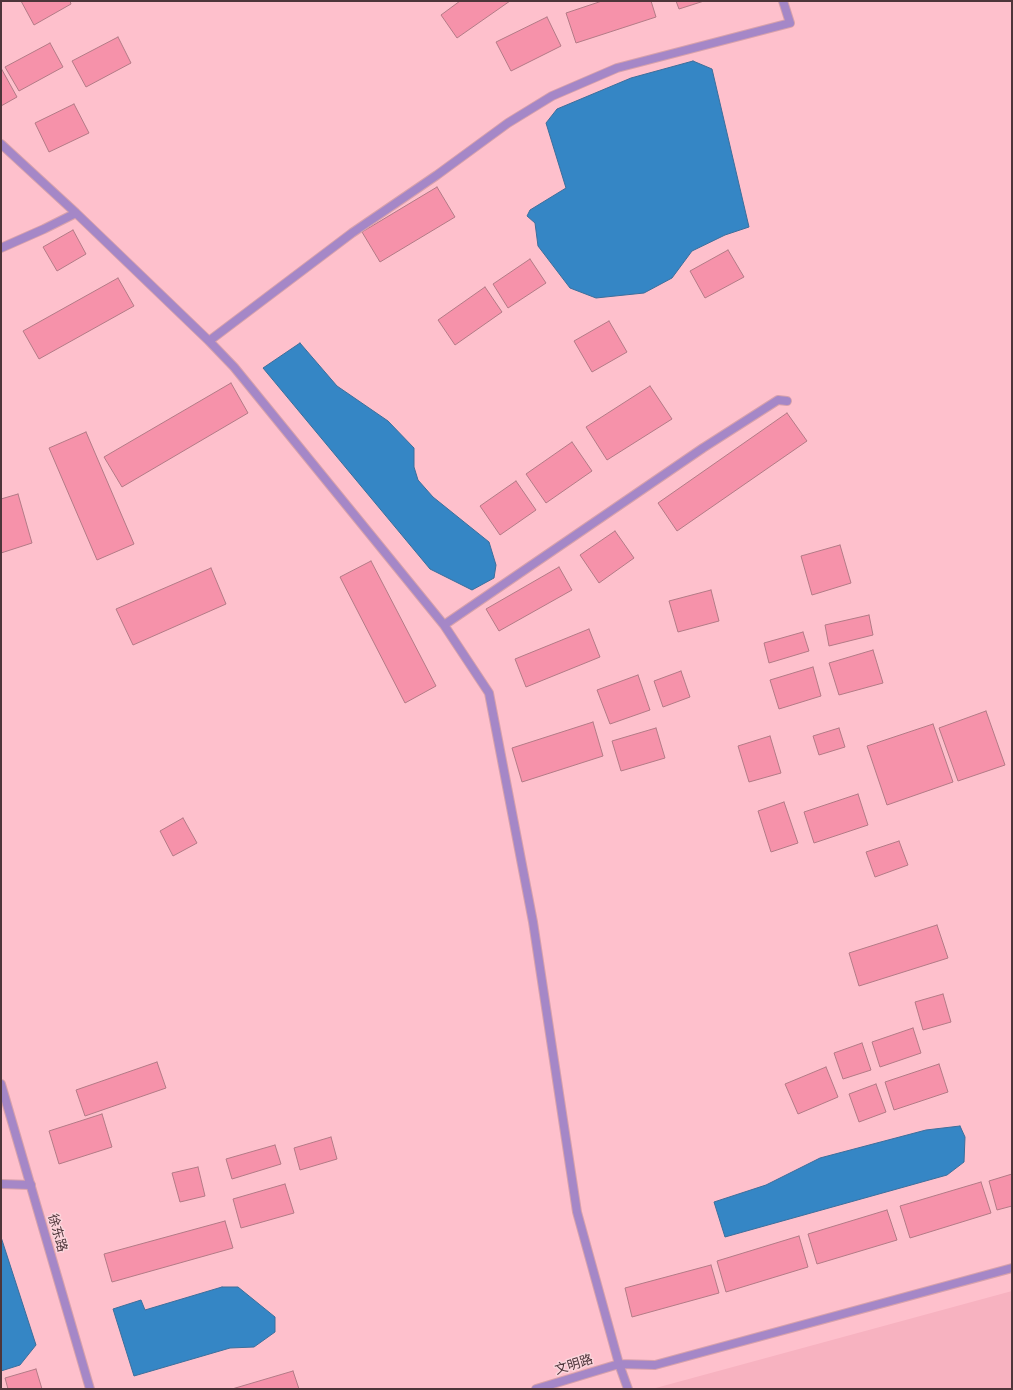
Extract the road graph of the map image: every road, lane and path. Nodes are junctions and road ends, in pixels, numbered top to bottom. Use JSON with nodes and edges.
{"nodes":[{"id":1,"x":783,"y":1,"type":"edge"},
{"id":2,"x":1,"y":144,"type":"edge"},
{"id":3,"x":76,"y":212,"type":"junction"},
{"id":4,"x":1,"y":248,"type":"edge"},
{"id":5,"x":208,"y":341,"type":"junction"},
{"id":6,"x":787,"y":401,"type":"dead end"},
{"id":7,"x":444,"y":625,"type":"junction"},
{"id":8,"x":1,"y":1084,"type":"edge"},
{"id":9,"x":1,"y":1184,"type":"edge"},
{"id":10,"x":31,"y":1185,"type":"junction"},
{"id":11,"x":1012,"y":1268,"type":"edge"},
{"id":12,"x":619,"y":1364,"type":"junction"},
{"id":13,"x":90,"y":1389,"type":"edge"},
{"id":14,"x":536,"y":1389,"type":"edge"},
{"id":15,"x":628,"y":1389,"type":"edge"}],
"edges":[{"from":1,"to":5,"type":"street"},
{"from":2,"to":3,"type":"street"},
{"from":3,"to":4,"type":"street"},
{"from":3,"to":5,"type":"street"},
{"from":5,"to":7,"type":"street"},
{"from":6,"to":7,"type":"street"},
{"from":7,"to":12,"type":"street"},
{"from":8,"to":10,"type":"street","name":"徐东路"},
{"from":9,"to":10,"type":"street"},
{"from":10,"to":13,"type":"street","name":"徐东路"},
{"from":11,"to":12,"type":"street","name":"文明路"},
{"from":12,"to":14,"type":"street","name":"文明路"},
{"from":12,"to":15,"type":"street"}]}
